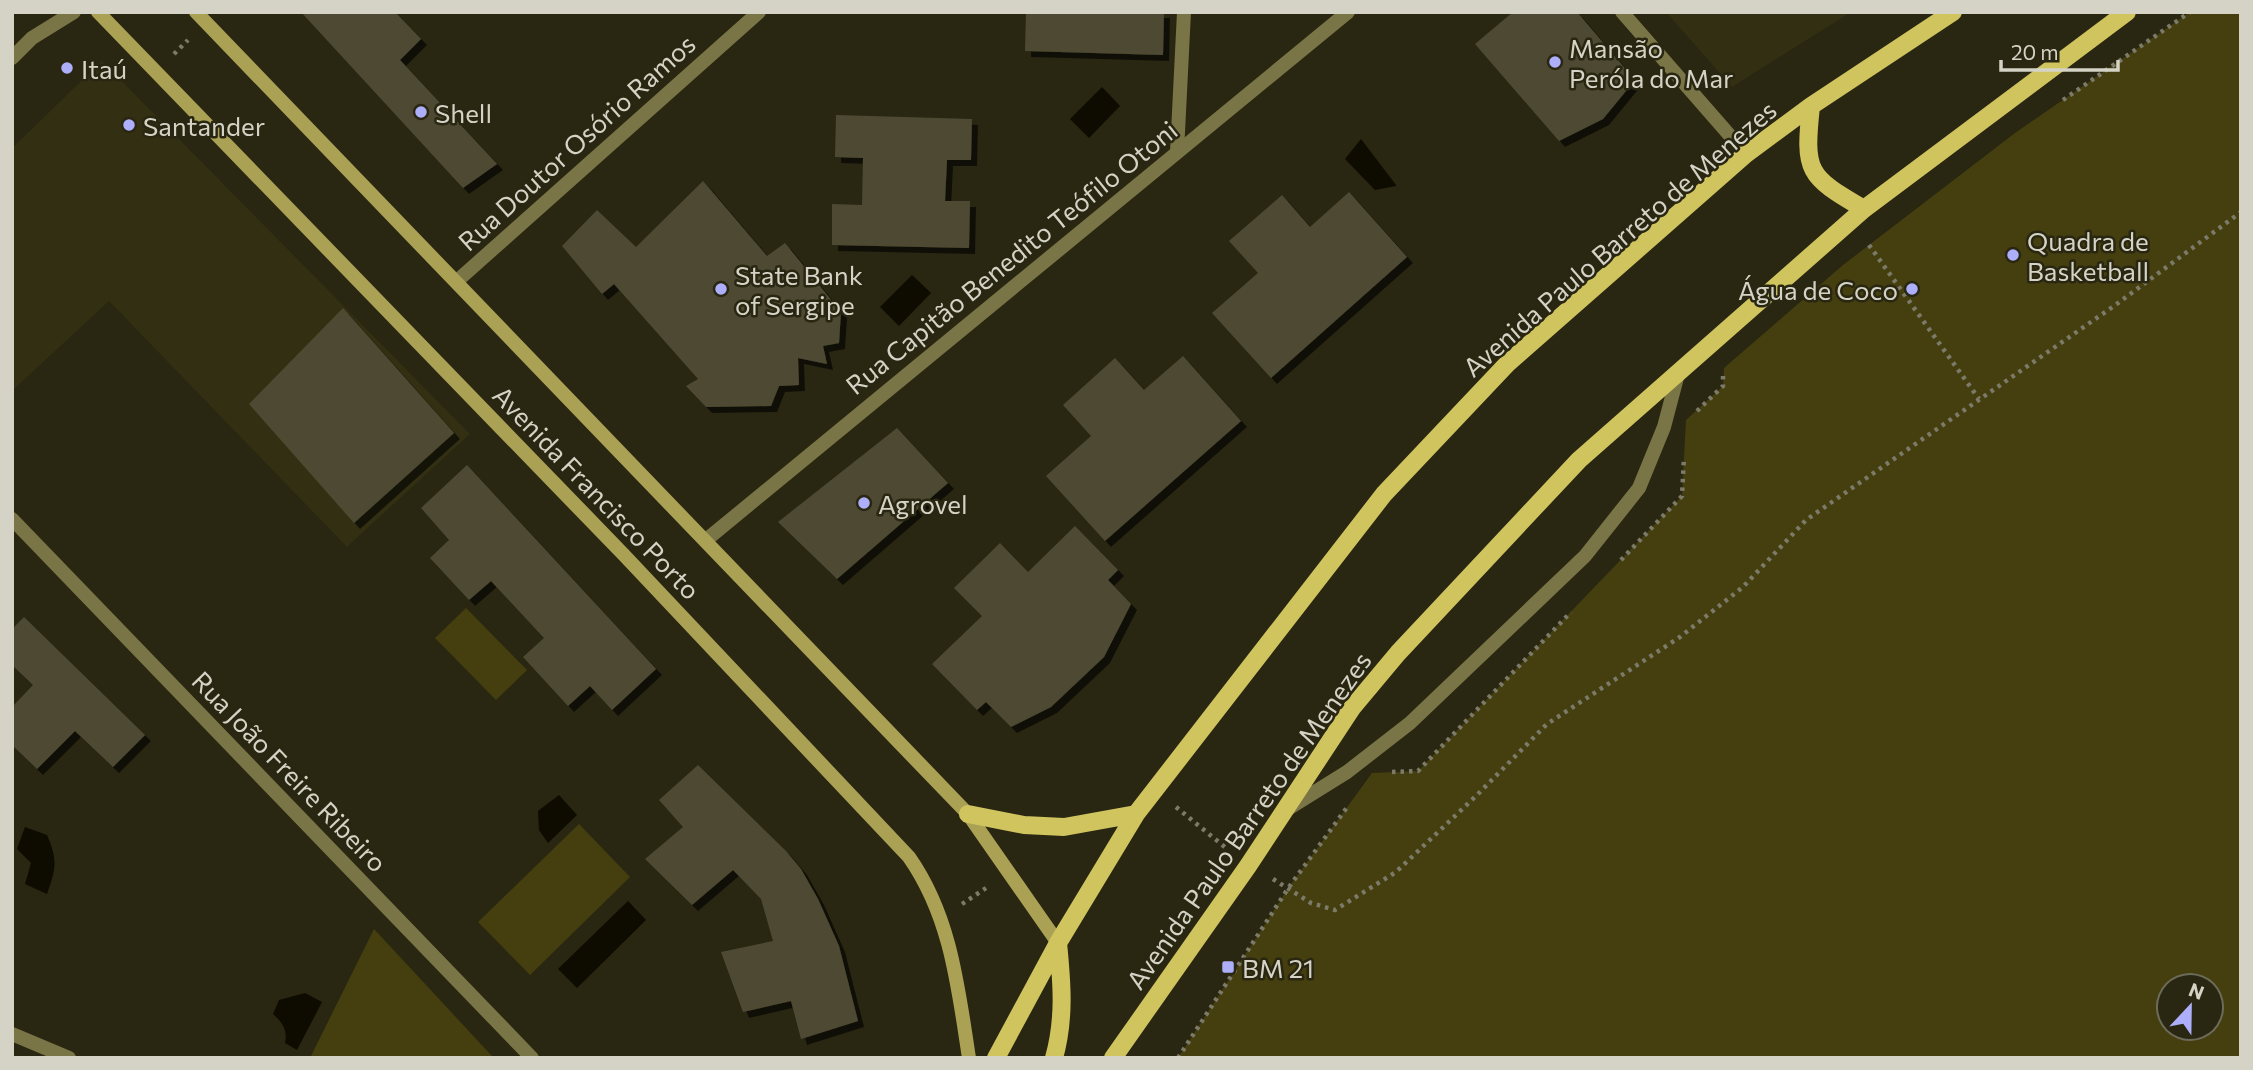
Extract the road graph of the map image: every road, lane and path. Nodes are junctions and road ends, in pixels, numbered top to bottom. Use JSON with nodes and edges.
{"nodes":[{"id":1,"x":74,"y":12,"type":"edge"},
{"id":2,"x":98,"y":12,"type":"edge"},
{"id":3,"x":759,"y":12,"type":"edge"},
{"id":4,"x":1184,"y":12,"type":"edge"},
{"id":5,"x":1348,"y":12,"type":"edge"},
{"id":6,"x":1622,"y":12,"type":"edge"},
{"id":7,"x":1953,"y":12,"type":"edge"},
{"id":8,"x":2127,"y":12,"type":"edge"},
{"id":9,"x":201,"y":17,"type":"edge"},
{"id":10,"x":12,"y":58,"type":"edge"},
{"id":11,"x":156,"y":71,"type":"junction"},
{"id":12,"x":1811,"y":106,"type":"junction"},
{"id":13,"x":1177,"y":152,"type":"junction"},
{"id":14,"x":1746,"y":153,"type":"junction"},
{"id":15,"x":1864,"y":209,"type":"junction"},
{"id":16,"x":2241,"y":212,"type":"edge"},
{"id":17,"x":1869,"y":245,"type":"dead end"},
{"id":18,"x":457,"y":281,"type":"junction"},
{"id":19,"x":1679,"y":370,"type":"junction"},
{"id":20,"x":1979,"y":399,"type":"junction"},
{"id":21,"x":12,"y":519,"type":"edge"},
{"id":22,"x":706,"y":540,"type":"junction"},
{"id":23,"x":1184,"y":813,"type":"dead end"},
{"id":24,"x":1282,"y":813,"type":"junction"},
{"id":25,"x":968,"y":814,"type":"junction"},
{"id":26,"x":1136,"y":814,"type":"junction"},
{"id":27,"x":1248,"y":866,"type":"junction"},
{"id":28,"x":1058,"y":943,"type":"junction"},
{"id":29,"x":12,"y":1034,"type":"edge"},
{"id":30,"x":69,"y":1058,"type":"edge"},
{"id":31,"x":532,"y":1058,"type":"edge"},
{"id":32,"x":969,"y":1058,"type":"edge"},
{"id":33,"x":996,"y":1058,"type":"edge"},
{"id":34,"x":1054,"y":1058,"type":"edge"},
{"id":35,"x":1113,"y":1058,"type":"edge"}],
"edges":[{"from":1,"to":10,"type":"street"},
{"from":2,"to":11,"type":"main road","name":"Avenida Francisco Porto"},
{"from":3,"to":18,"type":"street","name":"Rua Doutor Osório Ramos"},
{"from":4,"to":13,"type":"street"},
{"from":5,"to":13,"type":"street","name":"Rua Capitão Benedito Teófilo Otoni"},
{"from":6,"to":14,"type":"street"},
{"from":7,"to":12,"type":"main road","name":"Avenida Paulo Barreto de Menezes"},
{"from":8,"to":15,"type":"main road","name":"Avenida Paulo Barreto de Menezes"},
{"from":9,"to":11,"type":"path"},
{"from":9,"to":18,"type":"main road","name":"Avenida Francisco Porto"},
{"from":11,"to":32,"type":"main road","name":"Avenida Francisco Porto"},
{"from":12,"to":14,"type":"main road","name":"Avenida Paulo Barreto de Menezes"},
{"from":12,"to":15,"type":"main road"},
{"from":13,"to":22,"type":"street","name":"Rua Capitão Benedito Teófilo Otoni"},
{"from":14,"to":26,"type":"main road","name":"Avenida Paulo Barreto de Menezes"},
{"from":15,"to":19,"type":"main road","name":"Avenida Paulo Barreto de Menezes"},
{"from":16,"to":20,"type":"path"},
{"from":17,"to":20,"type":"path"},
{"from":18,"to":22,"type":"main road","name":"Avenida Francisco Porto"},
{"from":19,"to":24,"type":"main road","name":"Avenida Paulo Barreto de Menezes"},
{"from":19,"to":24,"type":"street"},
{"from":20,"to":27,"type":"path"},
{"from":21,"to":31,"type":"street","name":"Rua João Freire Ribeiro"},
{"from":22,"to":25,"type":"main road","name":"Avenida Francisco Porto"},
{"from":23,"to":27,"type":"path"},
{"from":24,"to":27,"type":"main road","name":"Avenida Paulo Barreto de Menezes"},
{"from":25,"to":26,"type":"main road"},
{"from":25,"to":28,"type":"main road","name":"Avenida Francisco Porto"},
{"from":26,"to":28,"type":"main road","name":"Avenida Paulo Barreto de Menezes"},
{"from":27,"to":35,"type":"main road","name":"Avenida Paulo Barreto de Menezes"},
{"from":28,"to":33,"type":"main road","name":"Avenida Paulo Barreto de Menezes"},
{"from":28,"to":34,"type":"main road"},
{"from":29,"to":30,"type":"street"}]}
